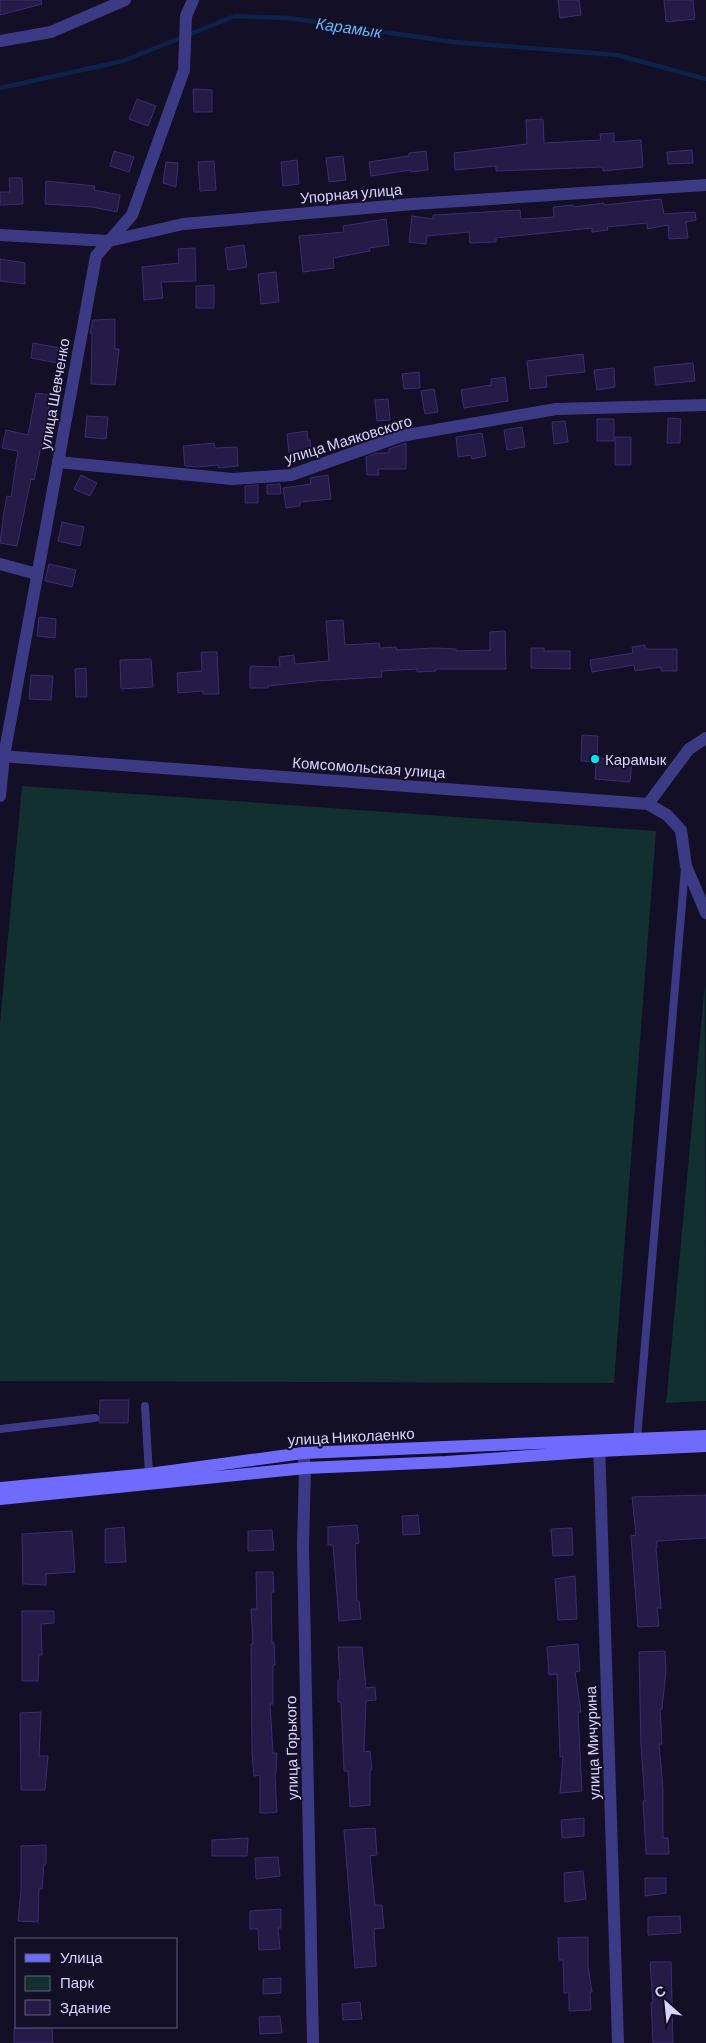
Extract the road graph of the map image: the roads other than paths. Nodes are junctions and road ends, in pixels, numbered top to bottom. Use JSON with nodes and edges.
{"nodes":[{"id":1,"x":126,"y":0,"type":"edge"},
{"id":2,"x":193,"y":0,"type":"edge"},
{"id":3,"x":0,"y":41,"type":"edge"},
{"id":4,"x":706,"y":185,"type":"edge"},
{"id":5,"x":0,"y":235,"type":"edge"},
{"id":6,"x":109,"y":241,"type":"junction"},
{"id":7,"x":706,"y":405,"type":"edge"},
{"id":8,"x":58,"y":462,"type":"junction"},
{"id":9,"x":0,"y":564,"type":"edge"},
{"id":10,"x":37,"y":574,"type":"junction"},
{"id":11,"x":706,"y":738,"type":"edge"},
{"id":12,"x":2,"y":756,"type":"edge"},
{"id":13,"x":0,"y":796,"type":"edge"},
{"id":14,"x":648,"y":804,"type":"junction"},
{"id":15,"x":686,"y":866,"type":"junction"},
{"id":16,"x":706,"y":913,"type":"edge"},
{"id":17,"x":145,"y":1406,"type":"dead end"},
{"id":18,"x":95,"y":1418,"type":"dead end"},
{"id":19,"x":0,"y":1429,"type":"edge"},
{"id":20,"x":706,"y":1436,"type":"edge"},
{"id":21,"x":637,"y":1439,"type":"junction"},
{"id":22,"x":599,"y":1446,"type":"junction"},
{"id":23,"x":706,"y":1446,"type":"edge"},
{"id":24,"x":303,"y":1453,"type":"junction"},
{"id":25,"x":305,"y":1468,"type":"junction"},
{"id":26,"x":149,"y":1474,"type":"junction"},
{"id":27,"x":0,"y":1488,"type":"edge"},
{"id":28,"x":0,"y":1500,"type":"edge"},
{"id":29,"x":313,"y":2043,"type":"edge"},
{"id":30,"x":618,"y":2043,"type":"edge"}],
"edges":[{"from":1,"to":3,"type":"street"},
{"from":2,"to":6,"type":"street","name":"улица Шевченко"},
{"from":4,"to":6,"type":"street","name":"Упорная улица"},
{"from":5,"to":6,"type":"street","name":"Упорная улица"},
{"from":6,"to":8,"type":"street","name":"улица Шевченко"},
{"from":7,"to":8,"type":"street","name":"улица Маяковского"},
{"from":8,"to":10,"type":"street","name":"улица Шевченко"},
{"from":9,"to":10,"type":"street"},
{"from":10,"to":12,"type":"street","name":"улица Шевченко"},
{"from":11,"to":14,"type":"street"},
{"from":12,"to":13,"type":"street","name":"улица Шевченко"},
{"from":12,"to":14,"type":"street","name":"Комсомольская улица"},
{"from":14,"to":15,"type":"street"},
{"from":15,"to":16,"type":"street"},
{"from":15,"to":21,"type":"lane"},
{"from":17,"to":26,"type":"lane"},
{"from":18,"to":19,"type":"lane"},
{"from":20,"to":21,"type":"main road","name":"улица Николаенко"},
{"from":21,"to":22,"type":"main road","name":"улица Николаенко"},
{"from":22,"to":23,"type":"main road","name":"улица Николаенко"},
{"from":22,"to":24,"type":"main road","name":"улица Николаенко"},
{"from":22,"to":25,"type":"main road","name":"улица Николаенко"},
{"from":22,"to":30,"type":"street","name":"улица Мичурина"},
{"from":24,"to":25,"type":"street","name":"улица Горького"},
{"from":24,"to":26,"type":"main road","name":"улица Николаенко"},
{"from":25,"to":28,"type":"main road","name":"улица Николаенко"},
{"from":25,"to":29,"type":"street","name":"улица Горького"},
{"from":26,"to":27,"type":"main road","name":"улица Николаенко"}]}
